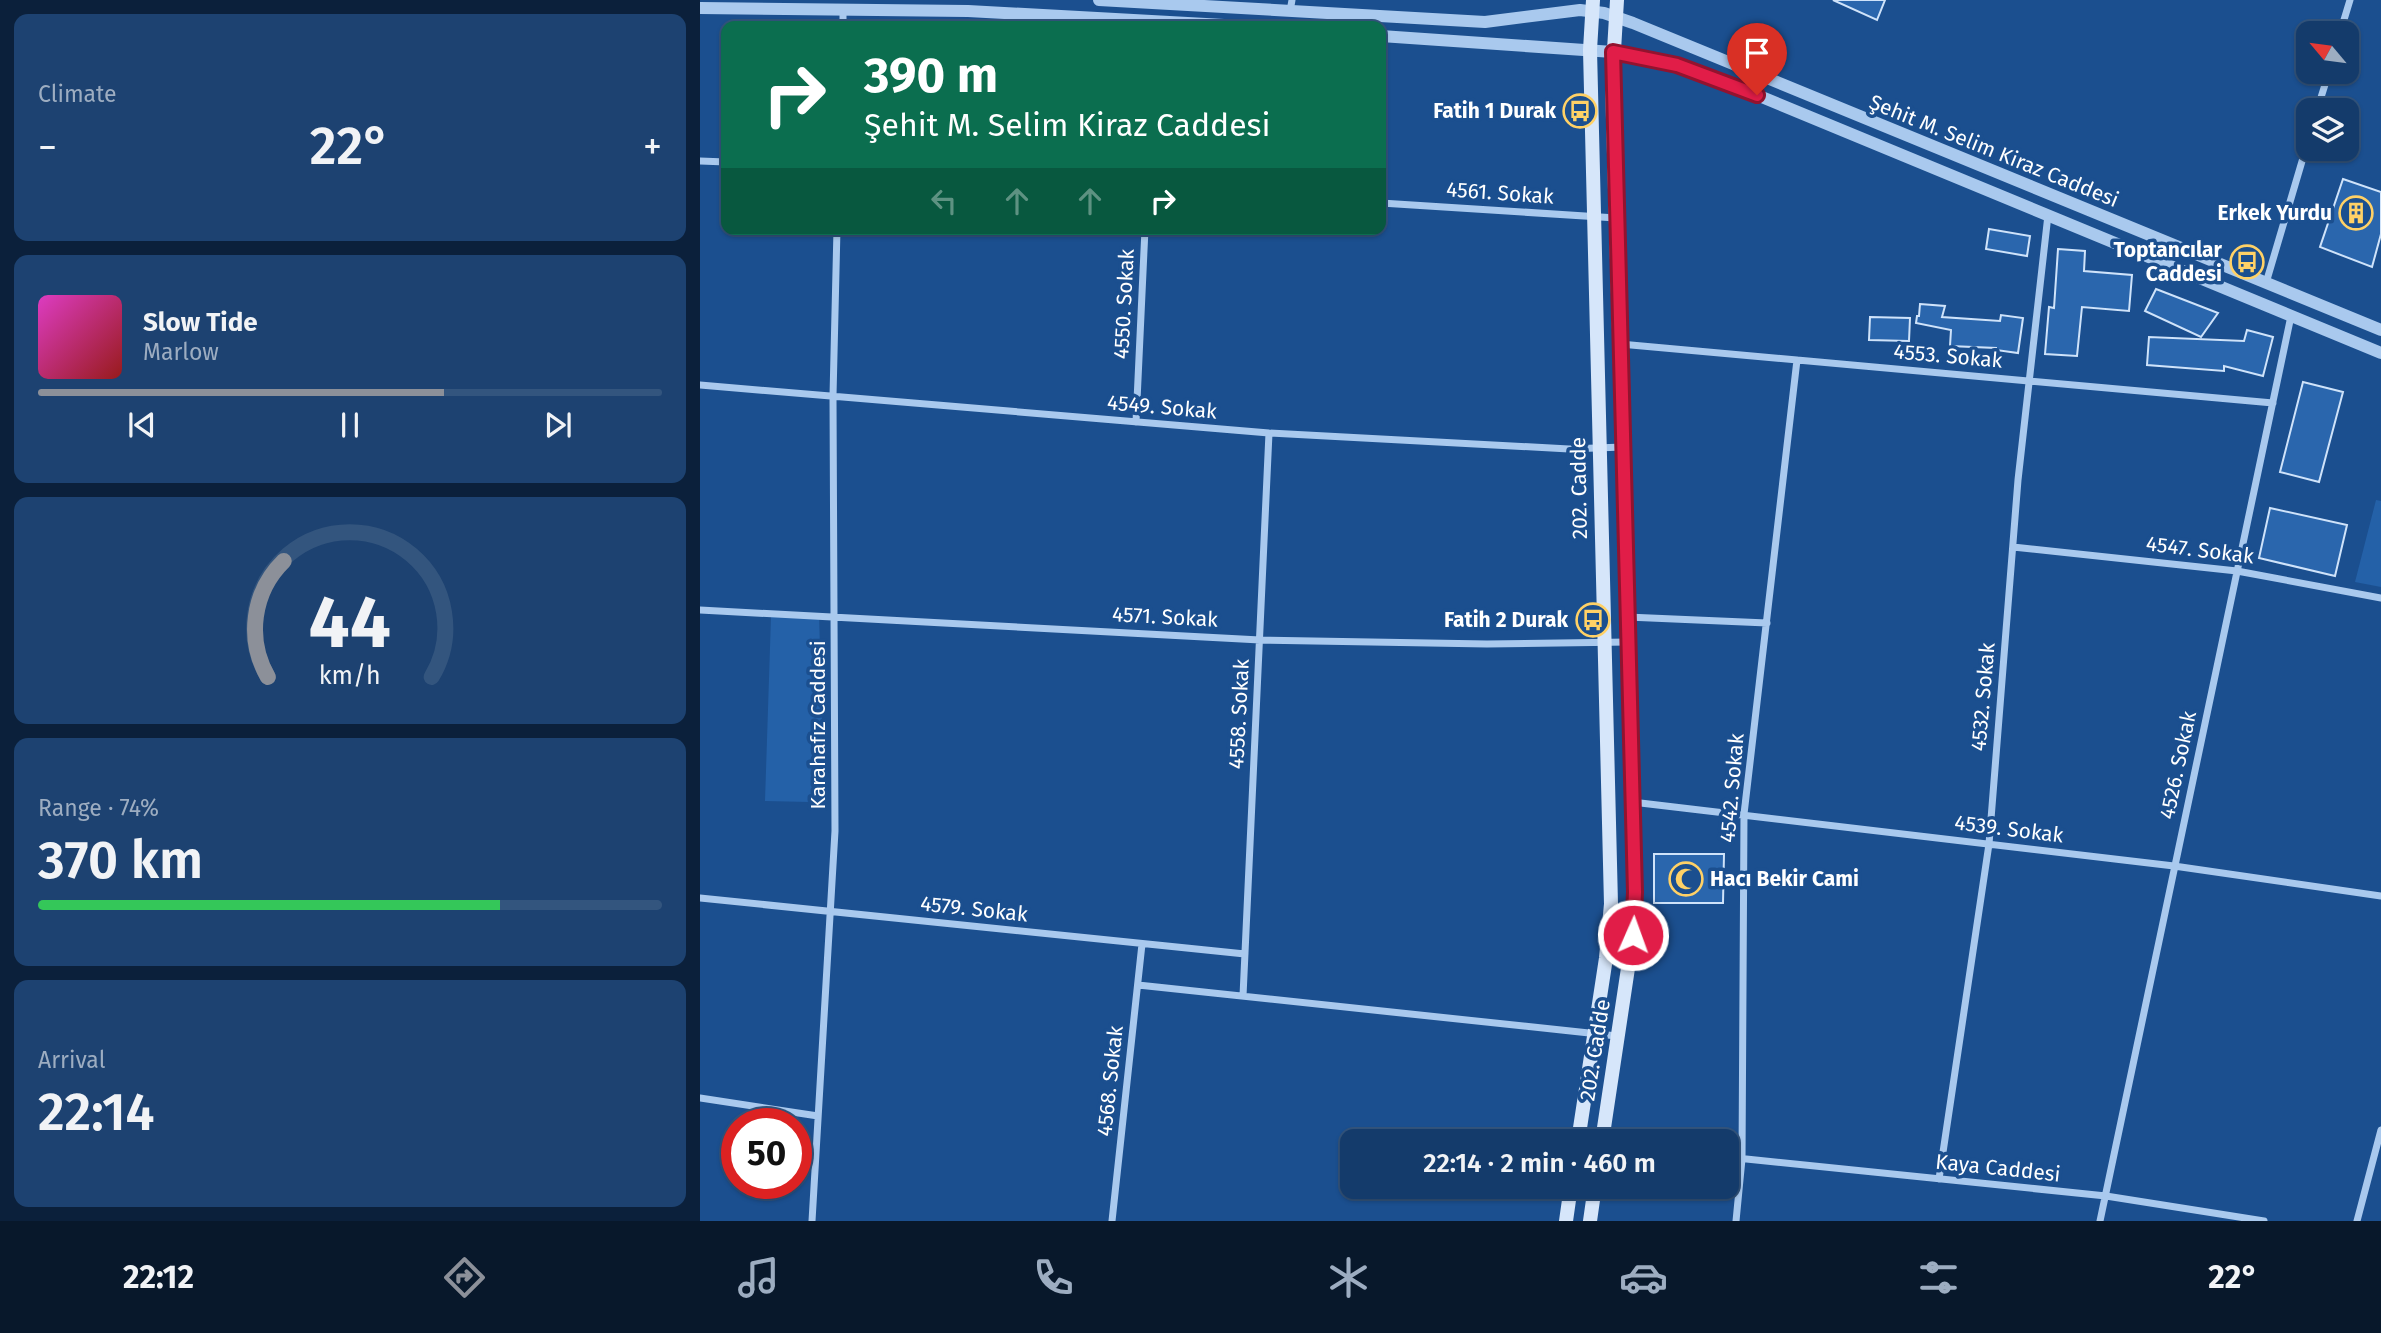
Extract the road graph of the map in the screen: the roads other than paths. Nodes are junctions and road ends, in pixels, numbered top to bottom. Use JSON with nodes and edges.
{"nodes":[{"id":1,"x":1098,"y":0,"type":"edge"},
{"id":2,"x":1617,"y":0,"type":"edge"},
{"id":3,"x":2350,"y":0,"type":"edge"},
{"id":4,"x":1291,"y":6,"type":"edge"},
{"id":5,"x":1592,"y":6,"type":"edge"},
{"id":6,"x":700,"y":8,"type":"edge"},
{"id":7,"x":843,"y":10,"type":"junction"},
{"id":8,"x":1615,"y":16,"type":"junction"},
{"id":9,"x":843,"y":21,"type":"edge"},
{"id":10,"x":1124,"y":21,"type":"edge"},
{"id":11,"x":2344,"y":21,"type":"edge"},
{"id":12,"x":1386,"y":36,"type":"edge"},
{"id":13,"x":1590,"y":50,"type":"junction"},
{"id":14,"x":1613,"y":52,"type":"junction"},
{"id":15,"x":700,"y":161,"type":"edge"},
{"id":16,"x":2302,"y":161,"type":"edge"},
{"id":17,"x":721,"y":162,"type":"edge"},
{"id":18,"x":1386,"y":203,"type":"edge"},
{"id":19,"x":2048,"y":215,"type":"junction"},
{"id":20,"x":1594,"y":217,"type":"junction"},
{"id":21,"x":1616,"y":218,"type":"junction"},
{"id":22,"x":837,"y":235,"type":"edge"},
{"id":23,"x":1146,"y":235,"type":"edge"},
{"id":24,"x":2266,"y":283,"type":"junction"},
{"id":25,"x":2291,"y":316,"type":"junction"},
{"id":26,"x":2381,"y":330,"type":"edge"},
{"id":27,"x":1620,"y":344,"type":"junction"},
{"id":28,"x":2381,"y":352,"type":"edge"},
{"id":29,"x":1797,"y":360,"type":"junction"},
{"id":30,"x":2029,"y":381,"type":"junction"},
{"id":31,"x":700,"y":385,"type":"edge"},
{"id":32,"x":833,"y":396,"type":"junction"},
{"id":33,"x":2273,"y":403,"type":"junction"},
{"id":34,"x":1136,"y":422,"type":"junction"},
{"id":35,"x":1269,"y":433,"type":"junction"},
{"id":36,"x":1623,"y":447,"type":"junction"},
{"id":37,"x":1599,"y":449,"type":"junction"},
{"id":38,"x":2013,"y":547,"type":"junction"},
{"id":39,"x":2237,"y":571,"type":"junction"},
{"id":40,"x":2381,"y":598,"type":"edge"},
{"id":41,"x":700,"y":610,"type":"edge"},
{"id":42,"x":835,"y":615,"type":"junction"},
{"id":43,"x":1627,"y":617,"type":"junction"},
{"id":44,"x":1767,"y":624,"type":"junction"},
{"id":45,"x":1260,"y":640,"type":"junction"},
{"id":46,"x":1604,"y":642,"type":"junction"},
{"id":47,"x":1628,"y":642,"type":"junction"},
{"id":48,"x":1632,"y":802,"type":"junction"},
{"id":49,"x":1745,"y":814,"type":"junction"},
{"id":50,"x":1989,"y":844,"type":"junction"},
{"id":51,"x":2174,"y":866,"type":"junction"},
{"id":52,"x":2381,"y":896,"type":"edge"},
{"id":53,"x":700,"y":898,"type":"edge"},
{"id":54,"x":831,"y":911,"type":"junction"},
{"id":55,"x":1142,"y":944,"type":"junction"},
{"id":56,"x":1245,"y":954,"type":"junction"},
{"id":57,"x":1138,"y":985,"type":"junction"},
{"id":58,"x":1243,"y":996,"type":"junction"},
{"id":59,"x":1594,"y":1033,"type":"junction"},
{"id":60,"x":1618,"y":1036,"type":"junction"},
{"id":61,"x":700,"y":1098,"type":"edge"},
{"id":62,"x":818,"y":1116,"type":"junction"},
{"id":63,"x":1580,"y":1129,"type":"edge"},
{"id":64,"x":1604,"y":1129,"type":"edge"},
{"id":65,"x":2381,"y":1130,"type":"edge"},
{"id":66,"x":1739,"y":1159,"type":"edge"},
{"id":67,"x":1742,"y":1159,"type":"junction"},
{"id":68,"x":1939,"y":1179,"type":"junction"},
{"id":69,"x":2104,"y":1196,"type":"junction"},
{"id":70,"x":1569,"y":1199,"type":"edge"},
{"id":71,"x":1593,"y":1199,"type":"edge"},
{"id":72,"x":812,"y":1221,"type":"edge"},
{"id":73,"x":1112,"y":1221,"type":"edge"},
{"id":74,"x":1566,"y":1221,"type":"edge"},
{"id":75,"x":1590,"y":1221,"type":"edge"},
{"id":76,"x":1736,"y":1221,"type":"edge"},
{"id":77,"x":2100,"y":1221,"type":"edge"},
{"id":78,"x":2264,"y":1221,"type":"edge"},
{"id":79,"x":2357,"y":1221,"type":"edge"}],
"edges":[{"from":1,"to":4,"type":"street","name":"Şehit M. Selim Kiraz Caddesi"},
{"from":2,"to":8,"type":"main road","name":"202. Cadde"},
{"from":3,"to":11,"type":"street"},
{"from":4,"to":5,"type":"street","name":"Şehit M. Selim Kiraz Caddesi"},
{"from":5,"to":8,"type":"street","name":"Şehit M. Selim Kiraz Caddesi"},
{"from":5,"to":13,"type":"main road","name":"202. Cadde"},
{"from":6,"to":7,"type":"street"},
{"from":7,"to":9,"type":"street"},
{"from":7,"to":10,"type":"street"},
{"from":8,"to":14,"type":"main road","name":"202. Cadde"},
{"from":8,"to":24,"type":"street","name":"Şehit M. Selim Kiraz Caddesi"},
{"from":12,"to":13,"type":"street","name":"Şehit M. Selim Kiraz Caddesi"},
{"from":13,"to":14,"type":"street","name":"Şehit M. Selim Kiraz Caddesi"},
{"from":13,"to":20,"type":"main road","name":"202. Cadde"},
{"from":14,"to":19,"type":"street","name":"Şehit M. Selim Kiraz Caddesi"},
{"from":14,"to":21,"type":"main road","name":"202. Cadde"},
{"from":15,"to":17,"type":"street"},
{"from":16,"to":24,"type":"street"},
{"from":18,"to":20,"type":"street","name":"4561. Sokak"},
{"from":19,"to":25,"type":"street","name":"Şehit M. Selim Kiraz Caddesi"},
{"from":19,"to":30,"type":"street","name":"4532. Sokak"},
{"from":20,"to":21,"type":"street","name":"4561. Sokak"},
{"from":20,"to":37,"type":"main road","name":"202. Cadde"},
{"from":21,"to":27,"type":"main road","name":"202. Cadde"},
{"from":22,"to":32,"type":"street","name":"Karahafız Caddesi"},
{"from":23,"to":34,"type":"street","name":"4550. Sokak"},
{"from":24,"to":26,"type":"street","name":"Şehit M. Selim Kiraz Caddesi"},
{"from":25,"to":28,"type":"street","name":"Şehit M. Selim Kiraz Caddesi"},
{"from":25,"to":33,"type":"street","name":"4526. Sokak"},
{"from":27,"to":29,"type":"street","name":"4553. Sokak"},
{"from":27,"to":36,"type":"main road","name":"202. Cadde"},
{"from":29,"to":30,"type":"street","name":"4553. Sokak"},
{"from":29,"to":44,"type":"street","name":"4542. Sokak"},
{"from":30,"to":33,"type":"street","name":"4553. Sokak"},
{"from":30,"to":38,"type":"street","name":"4532. Sokak"},
{"from":31,"to":32,"type":"street","name":"4549. Sokak"},
{"from":32,"to":34,"type":"street","name":"4549. Sokak"},
{"from":32,"to":42,"type":"street","name":"Karahafız Caddesi"},
{"from":33,"to":39,"type":"street","name":"4526. Sokak"},
{"from":34,"to":35,"type":"street","name":"4549. Sokak"},
{"from":35,"to":37,"type":"street","name":"4549. Sokak"},
{"from":35,"to":45,"type":"street","name":"4558. Sokak"},
{"from":36,"to":37,"type":"street","name":"4549. Sokak"},
{"from":36,"to":43,"type":"main road","name":"202. Cadde"},
{"from":37,"to":46,"type":"main road","name":"202. Cadde"},
{"from":38,"to":39,"type":"street","name":"4547. Sokak"},
{"from":38,"to":50,"type":"street","name":"4532. Sokak"},
{"from":39,"to":40,"type":"street","name":"4547. Sokak"},
{"from":39,"to":51,"type":"street","name":"4526. Sokak"},
{"from":41,"to":42,"type":"street","name":"4571. Sokak"},
{"from":42,"to":45,"type":"street","name":"4571. Sokak"},
{"from":42,"to":54,"type":"street","name":"Karahafız Caddesi"},
{"from":43,"to":44,"type":"street"},
{"from":43,"to":47,"type":"main road","name":"202. Cadde"},
{"from":44,"to":49,"type":"street","name":"4542. Sokak"},
{"from":45,"to":46,"type":"street","name":"4571. Sokak"},
{"from":45,"to":56,"type":"street","name":"4558. Sokak"},
{"from":46,"to":47,"type":"street","name":"4571. Sokak"},
{"from":46,"to":59,"type":"main road","name":"202. Cadde"},
{"from":47,"to":48,"type":"main road","name":"202. Cadde"},
{"from":48,"to":49,"type":"street","name":"4539. Sokak"},
{"from":48,"to":60,"type":"main road","name":"202. Cadde"},
{"from":49,"to":50,"type":"street","name":"4539. Sokak"},
{"from":49,"to":67,"type":"street","name":"4542. Sokak"},
{"from":50,"to":51,"type":"street","name":"4539. Sokak"},
{"from":50,"to":68,"type":"street","name":"4532. Sokak"},
{"from":51,"to":52,"type":"street","name":"4539. Sokak"},
{"from":51,"to":69,"type":"street","name":"4526. Sokak"},
{"from":53,"to":54,"type":"street","name":"4579. Sokak"},
{"from":54,"to":55,"type":"street","name":"4579. Sokak"},
{"from":54,"to":62,"type":"street","name":"Karahafız Caddesi"},
{"from":55,"to":56,"type":"street","name":"4579. Sokak"},
{"from":55,"to":57,"type":"street","name":"4568. Sokak"},
{"from":56,"to":58,"type":"street","name":"4558. Sokak"},
{"from":57,"to":58,"type":"street"},
{"from":57,"to":73,"type":"street","name":"4568. Sokak"},
{"from":58,"to":59,"type":"street"},
{"from":59,"to":60,"type":"street"},
{"from":59,"to":63,"type":"main road","name":"202. Cadde"},
{"from":60,"to":64,"type":"main road","name":"202. Cadde"},
{"from":61,"to":62,"type":"street"},
{"from":62,"to":72,"type":"street","name":"Karahafız Caddesi"},
{"from":65,"to":79,"type":"street"},
{"from":66,"to":67,"type":"street","name":"Kaya Caddesi"},
{"from":67,"to":68,"type":"street","name":"Kaya Caddesi"},
{"from":67,"to":76,"type":"street","name":"4542. Sokak"},
{"from":68,"to":69,"type":"street","name":"Kaya Caddesi"},
{"from":69,"to":77,"type":"street","name":"4526. Sokak"},
{"from":69,"to":78,"type":"street","name":"Kaya Caddesi"},
{"from":70,"to":74,"type":"main road"},
{"from":71,"to":75,"type":"main road"}]}
